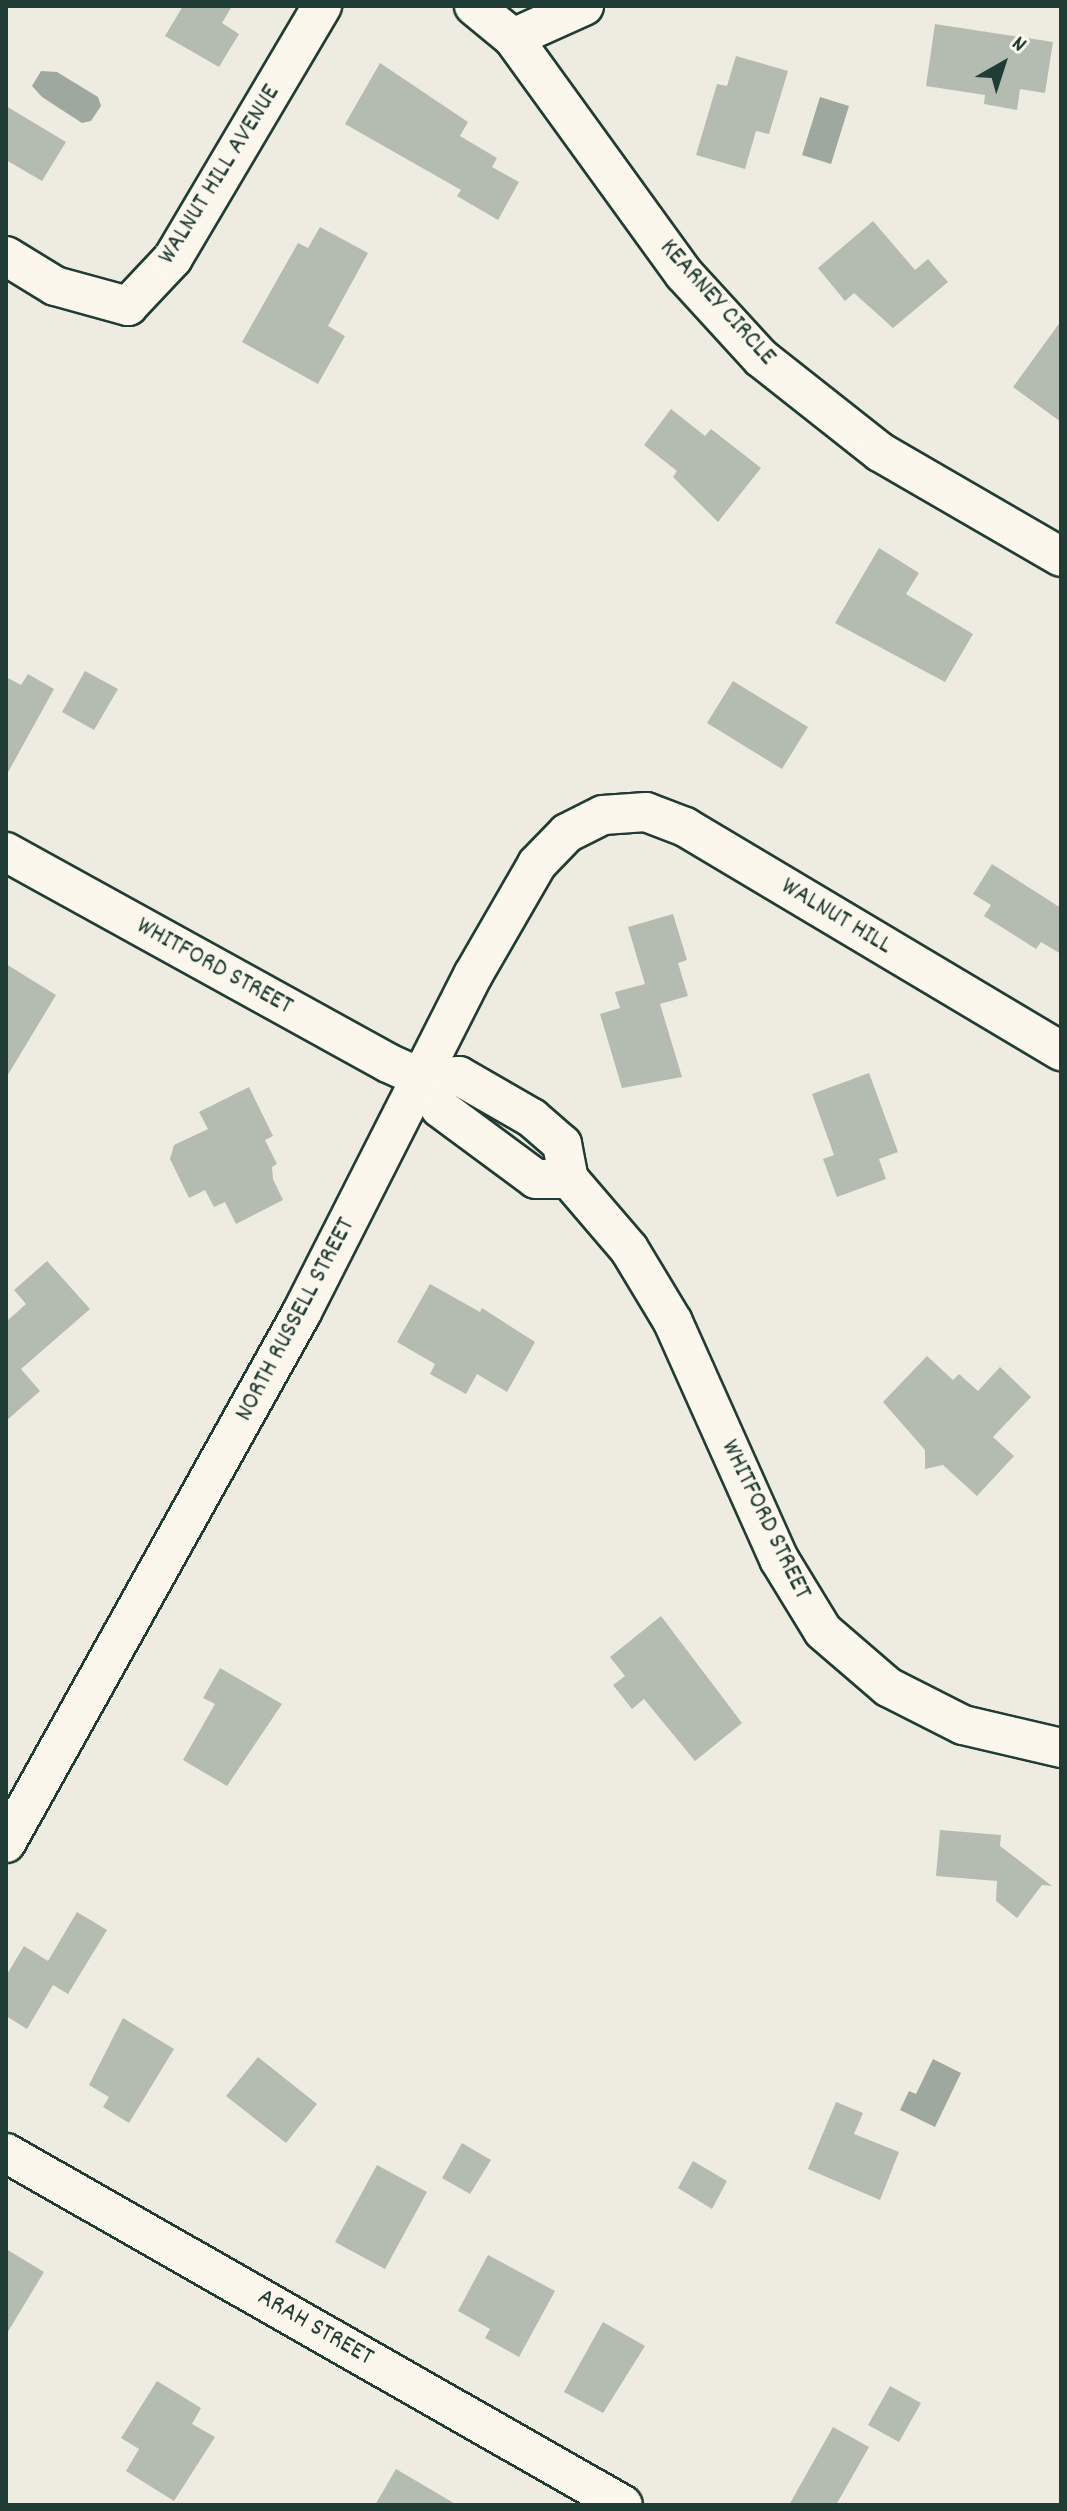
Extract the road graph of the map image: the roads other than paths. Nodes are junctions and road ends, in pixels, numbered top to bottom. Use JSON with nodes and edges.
{"nodes":[{"id":1,"x":322,"y":6,"type":"edge"},
{"id":2,"x":474,"y":6,"type":"edge"},
{"id":3,"x":584,"y":6,"type":"edge"},
{"id":4,"x":513,"y":38,"type":"junction"},
{"id":5,"x":6,"y":256,"type":"edge"},
{"id":6,"x":1061,"y":557,"type":"edge"},
{"id":7,"x":603,"y":815,"type":"joint"},
{"id":8,"x":6,"y":852,"type":"edge"},
{"id":9,"x":1061,"y":1051,"type":"edge"},
{"id":10,"x":424,"y":1079,"type":"junction"},
{"id":11,"x":1061,"y":1748,"type":"edge"},
{"id":12,"x":6,"y":1843,"type":"edge"},
{"id":13,"x":6,"y":2153,"type":"edge"},
{"id":14,"x":623,"y":2505,"type":"edge"}],
"edges":[{"from":1,"to":5,"type":"street","name":"WALNUT HILL AVENUE"},
{"from":2,"to":4,"type":"street","name":"KEARNEY CIRCLE"},
{"from":3,"to":4,"type":"street"},
{"from":4,"to":6,"type":"street","name":"KEARNEY CIRCLE"},
{"from":7,"to":9,"type":"street","name":"WALNUT HILL"},
{"from":7,"to":10,"type":"street","name":"NORTH RUSSELL STREET"},
{"from":8,"to":10,"type":"street","name":"WHITFORD STREET"},
{"from":10,"to":11,"type":"street","name":"WHITFORD STREET"},
{"from":10,"to":12,"type":"street","name":"NORTH RUSSELL STREET"},
{"from":13,"to":14,"type":"street","name":"ARAH STREET"}]}
